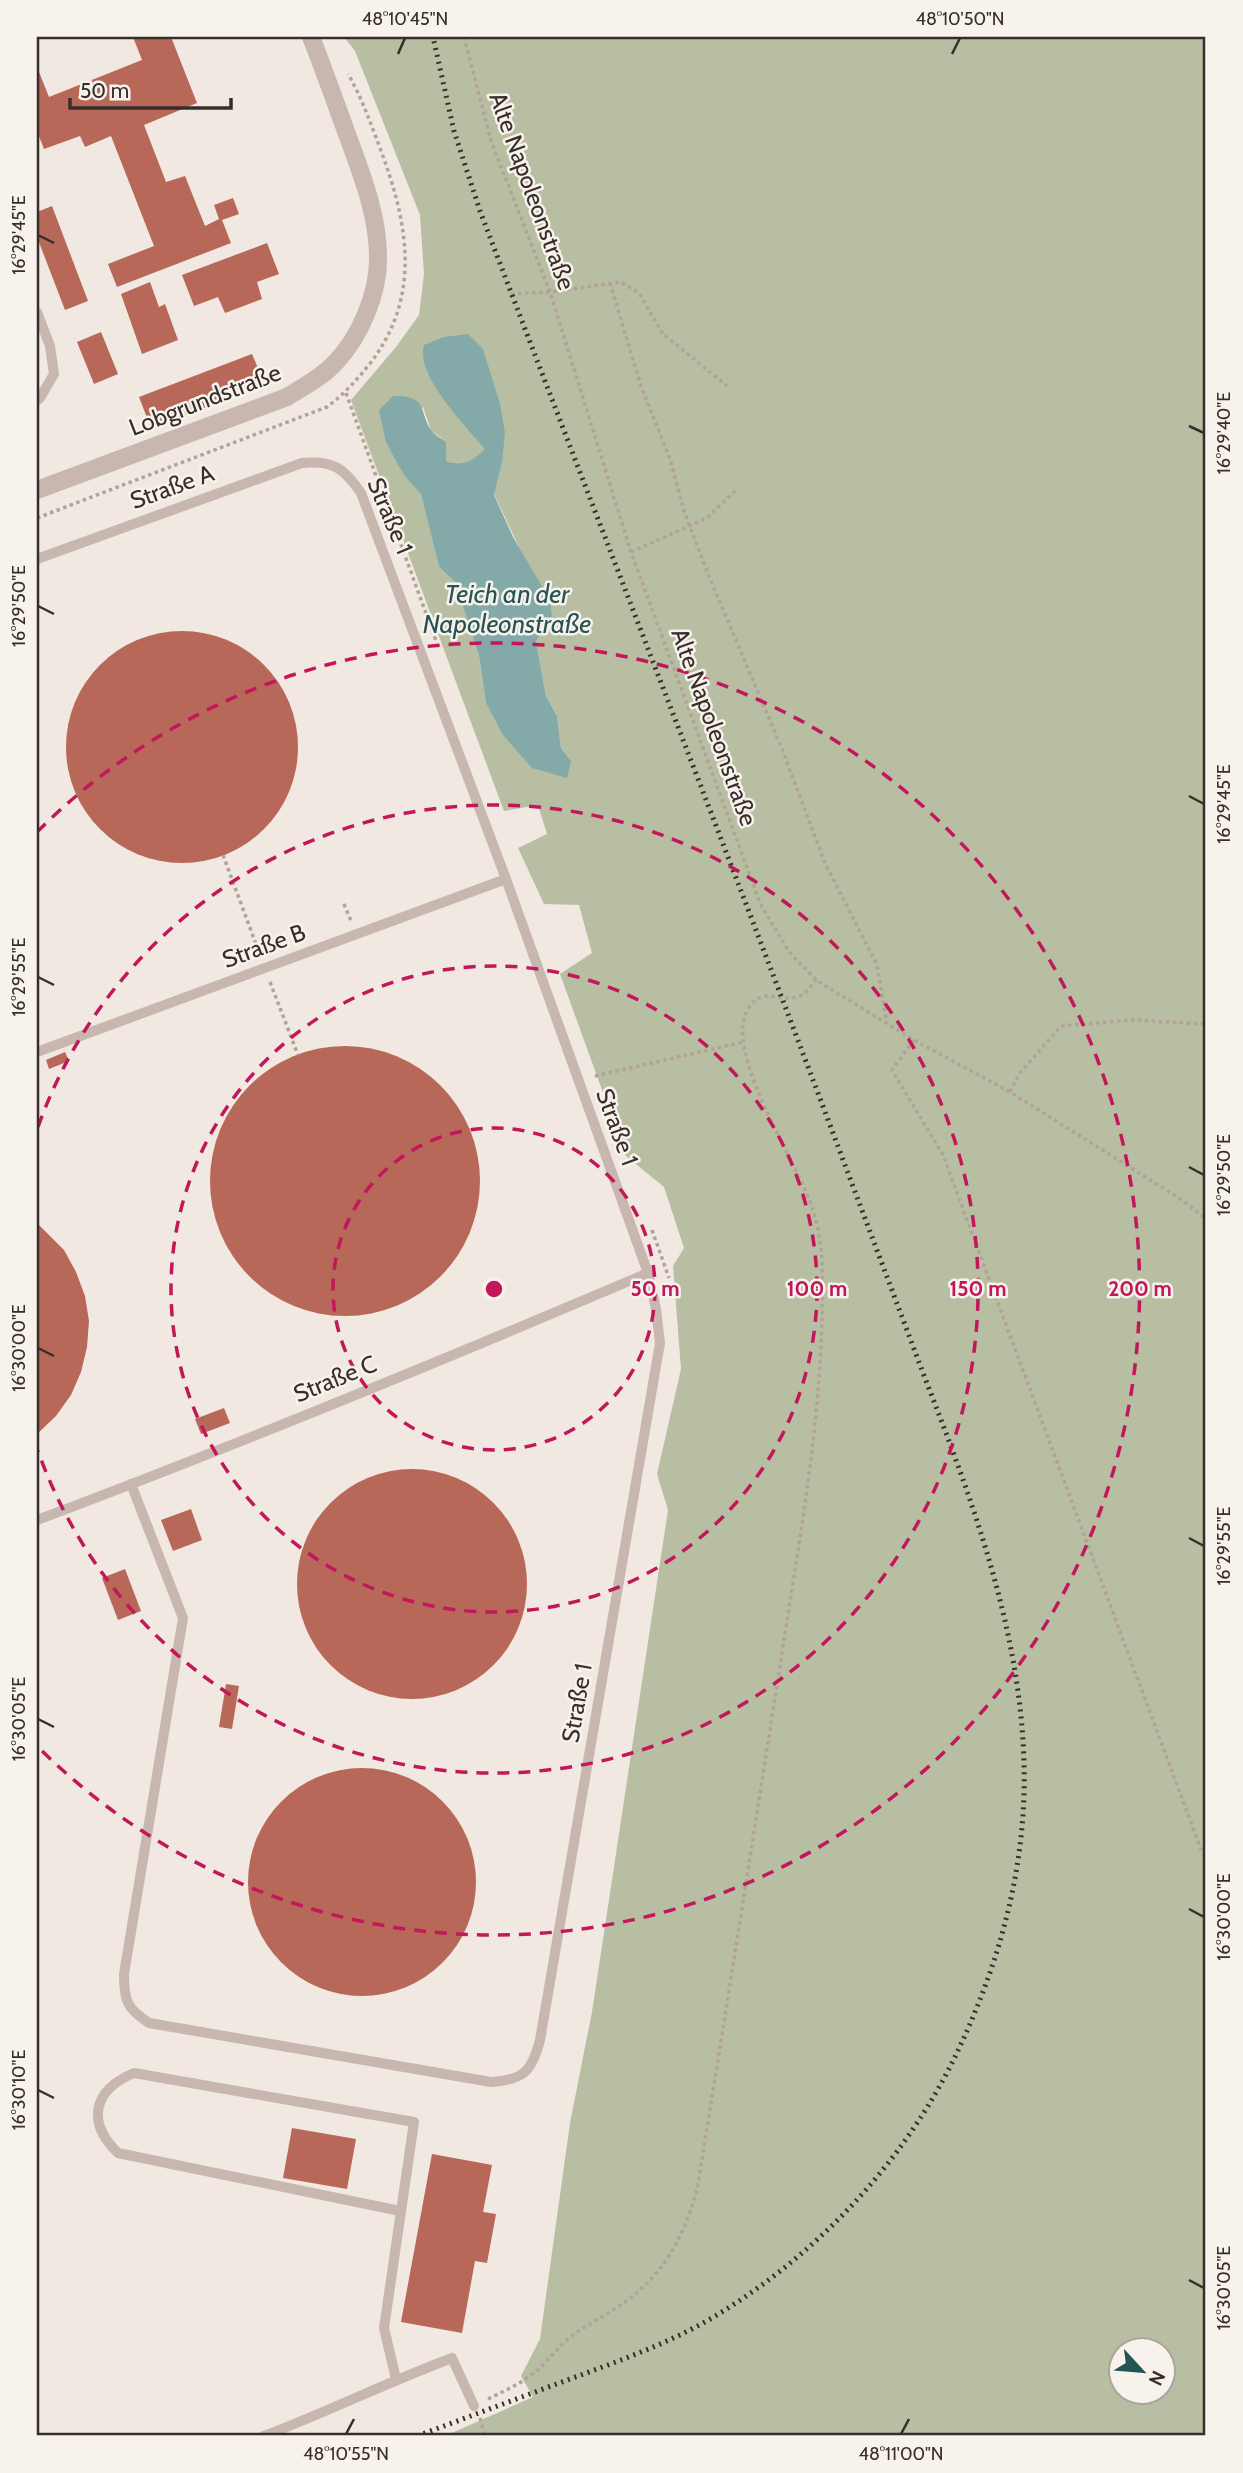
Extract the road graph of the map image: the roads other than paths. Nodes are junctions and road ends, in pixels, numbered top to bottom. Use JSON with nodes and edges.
{"nodes":[{"id":1,"x":311,"y":37,"type":"edge"},
{"id":2,"x":37,"y":312,"type":"edge"},
{"id":3,"x":37,"y":400,"type":"edge"},
{"id":4,"x":324,"y":461,"type":"joint"},
{"id":5,"x":37,"y":490,"type":"edge"},
{"id":6,"x":37,"y":559,"type":"edge"},
{"id":7,"x":506,"y":879,"type":"junction"},
{"id":8,"x":37,"y":1052,"type":"edge"},
{"id":9,"x":648,"y":1273,"type":"junction"},
{"id":10,"x":131,"y":1484,"type":"junction"},
{"id":11,"x":37,"y":1520,"type":"edge"},
{"id":12,"x":400,"y":2211,"type":"junction"},
{"id":13,"x":396,"y":2379,"type":"junction"},
{"id":14,"x":474,"y":2406,"type":"road end"},
{"id":15,"x":264,"y":2436,"type":"edge"}],
"edges":[{"from":1,"to":5,"type":"street","name":"Lobgrundstraße"},
{"from":2,"to":3,"type":"lane"},
{"from":4,"to":6,"type":"lane","name":"Straße A"},
{"from":4,"to":7,"type":"lane","name":"Straße 1"},
{"from":7,"to":8,"type":"lane","name":"Straße B"},
{"from":7,"to":9,"type":"lane","name":"Straße 1"},
{"from":9,"to":10,"type":"lane","name":"Straße C"},
{"from":9,"to":10,"type":"lane","name":"Straße 1"},
{"from":10,"to":11,"type":"lane","name":"Straße C"},
{"from":12,"to":12,"type":"lane"},
{"from":12,"to":13,"type":"lane"},
{"from":13,"to":14,"type":"lane"},
{"from":13,"to":15,"type":"lane"}]}
